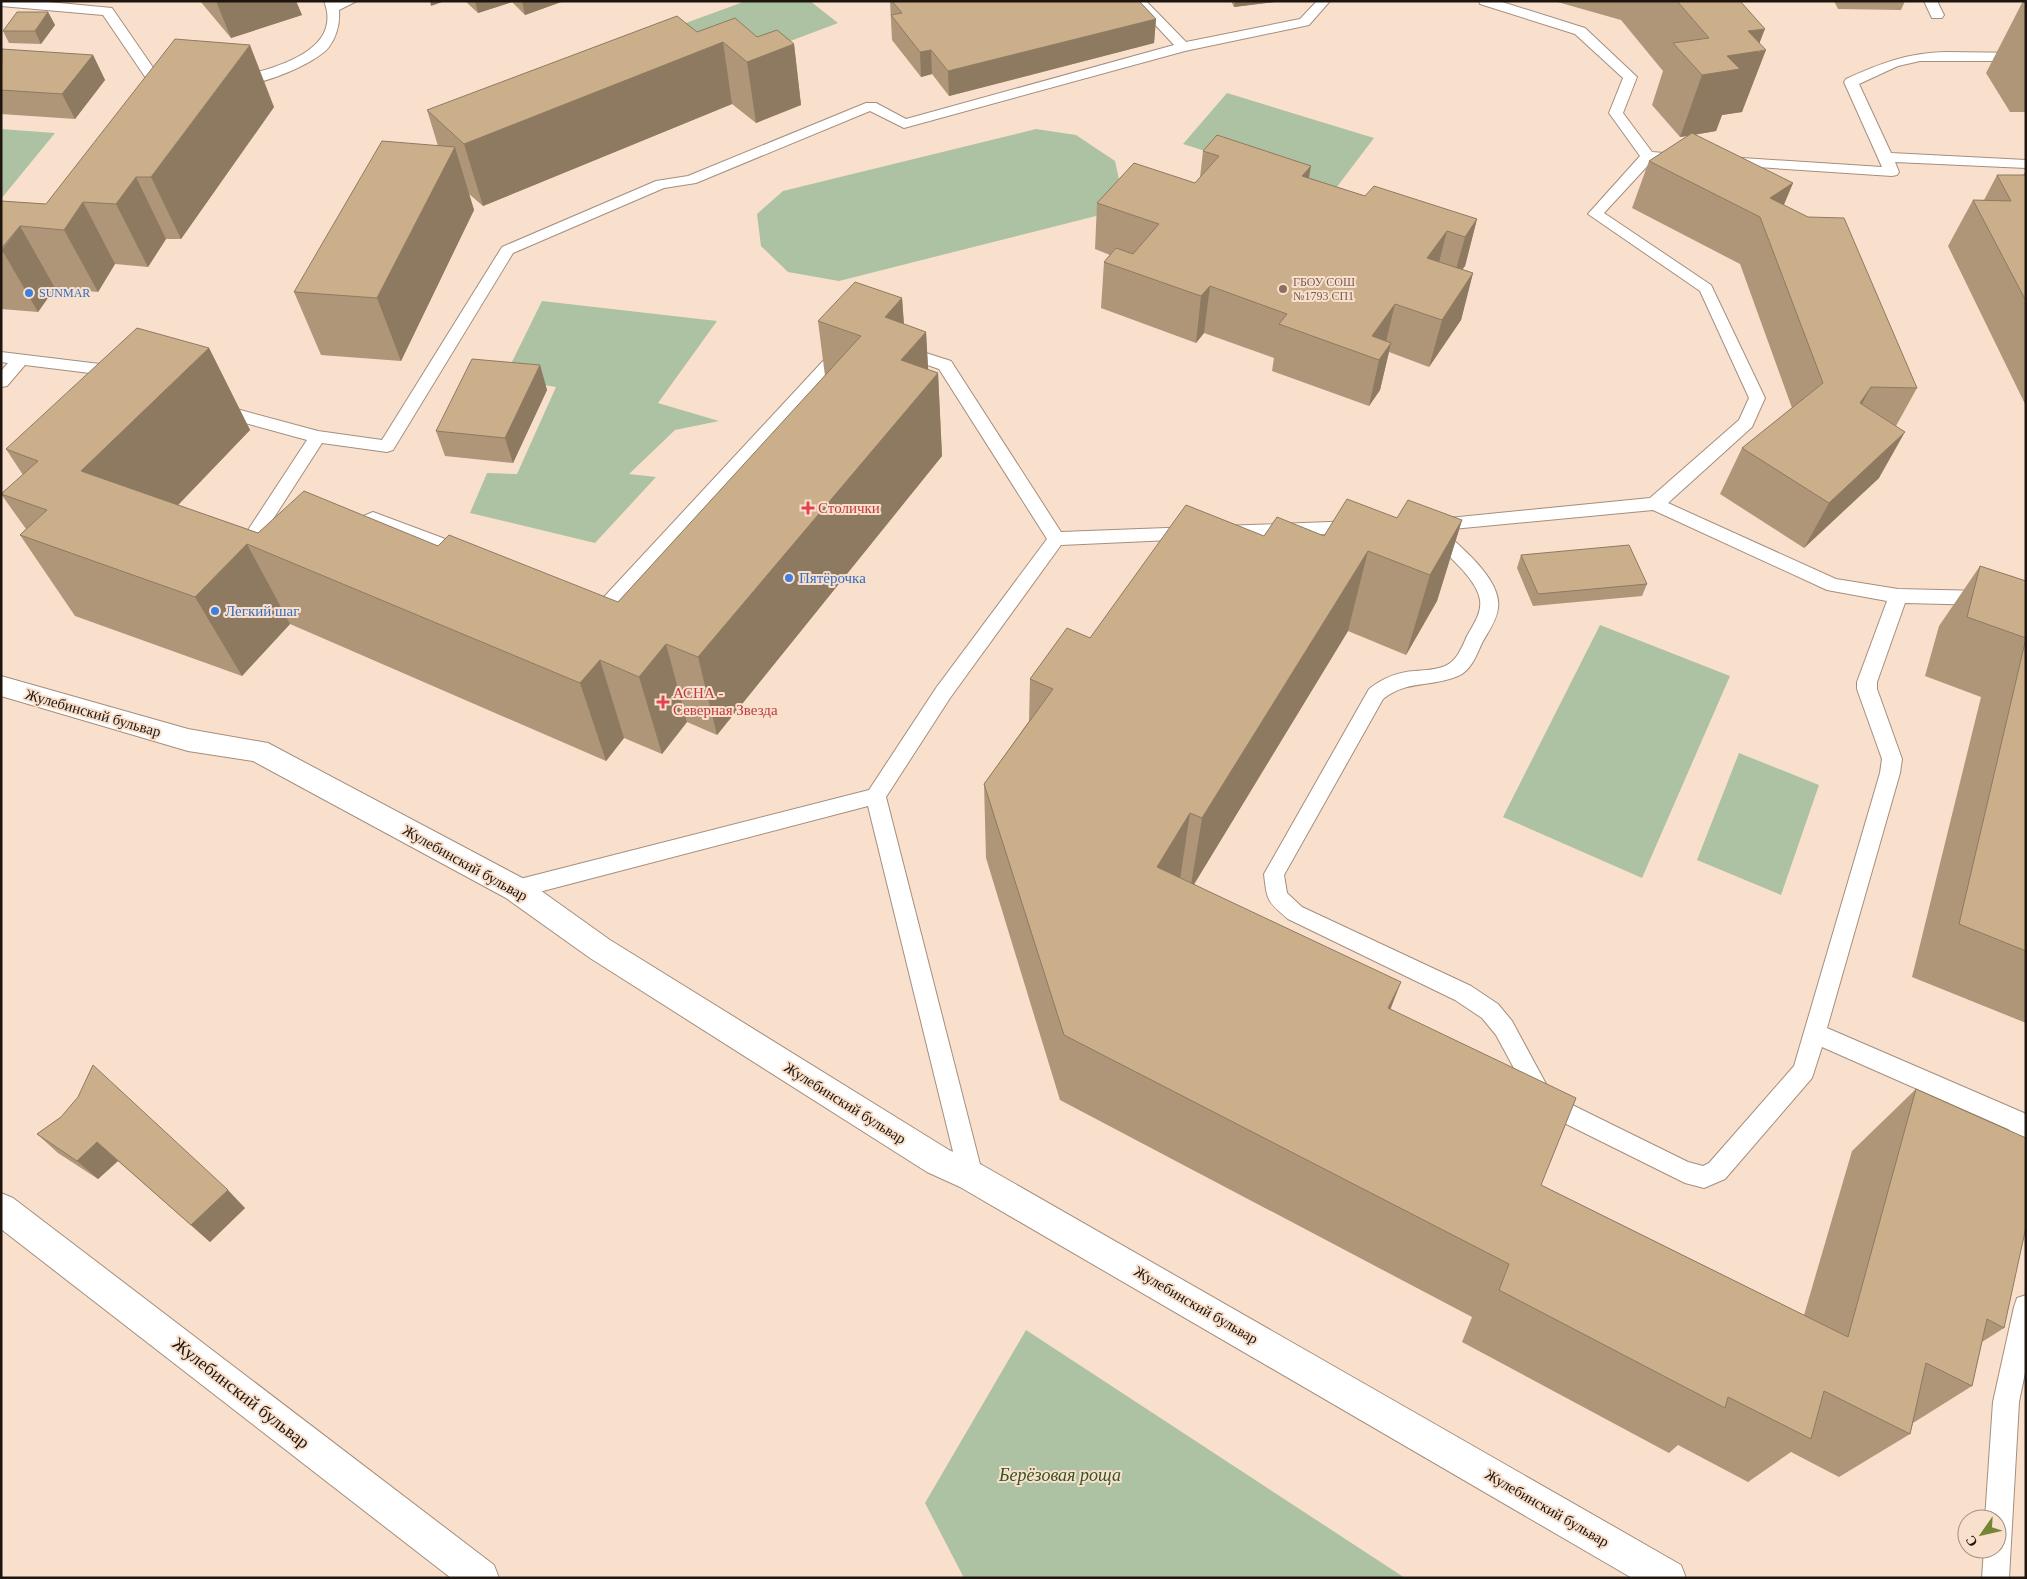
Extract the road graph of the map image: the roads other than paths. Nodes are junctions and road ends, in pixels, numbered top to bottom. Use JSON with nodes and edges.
{"nodes":[{"id":1,"x":350,"y":1,"type":"edge"},
{"id":2,"x":1139,"y":1,"type":"edge"},
{"id":3,"x":1324,"y":1,"type":"edge"},
{"id":4,"x":1930,"y":1,"type":"edge"},
{"id":5,"x":1,"y":2,"type":"edge"},
{"id":6,"x":1493,"y":2,"type":"edge"},
{"id":7,"x":71,"y":4,"type":"edge"},
{"id":8,"x":332,"y":4,"type":"edge"},
{"id":9,"x":1938,"y":15,"type":"dead end"},
{"id":10,"x":1183,"y":47,"type":"junction"},
{"id":11,"x":2026,"y":57,"type":"edge"},
{"id":12,"x":226,"y":82,"type":"edge"},
{"id":13,"x":178,"y":86,"type":"edge"},
{"id":14,"x":1648,"y":156,"type":"junction"},
{"id":15,"x":1884,"y":157,"type":"junction"},
{"id":16,"x":2026,"y":164,"type":"edge"},
{"id":17,"x":858,"y":344,"type":"edge"},
{"id":18,"x":891,"y":347,"type":"edge"},
{"id":19,"x":1,"y":357,"type":"edge"},
{"id":20,"x":20,"y":360,"type":"junction"},
{"id":21,"x":1,"y":382,"type":"edge"},
{"id":22,"x":136,"y":382,"type":"edge"},
{"id":23,"x":200,"y":404,"type":"dead end"},
{"id":24,"x":318,"y":437,"type":"junction"},
{"id":25,"x":1655,"y":504,"type":"junction"},
{"id":26,"x":1377,"y":526,"type":"edge"},
{"id":27,"x":337,"y":534,"type":"edge"},
{"id":28,"x":1056,"y":539,"type":"junction"},
{"id":29,"x":293,"y":553,"type":"edge"},
{"id":30,"x":481,"y":560,"type":"edge"},
{"id":31,"x":571,"y":594,"type":"edge"},
{"id":32,"x":1898,"y":596,"type":"junction"},
{"id":33,"x":2026,"y":599,"type":"edge"},
{"id":34,"x":1,"y":686,"type":"edge"},
{"id":35,"x":876,"y":796,"type":"junction"},
{"id":36,"x":516,"y":889,"type":"junction"},
{"id":37,"x":1815,"y":1033,"type":"junction"},
{"id":38,"x":2026,"y":1130,"type":"edge"},
{"id":39,"x":971,"y":1176,"type":"junction"},
{"id":40,"x":1,"y":1209,"type":"edge"},
{"id":41,"x":2026,"y":1307,"type":"edge"},
{"id":42,"x":1999,"y":1509,"type":"edge"},
{"id":43,"x":1996,"y":1559,"type":"edge"},
{"id":44,"x":481,"y":1578,"type":"edge"},
{"id":45,"x":1668,"y":1578,"type":"edge"},
{"id":46,"x":1995,"y":1578,"type":"edge"}],
"edges":[{"from":1,"to":8,"type":"lane"},
{"from":2,"to":10,"type":"lane"},
{"from":3,"to":10,"type":"lane"},
{"from":4,"to":9,"type":"lane"},
{"from":5,"to":7,"type":"lane"},
{"from":6,"to":14,"type":"lane"},
{"from":7,"to":13,"type":"lane"},
{"from":8,"to":12,"type":"lane"},
{"from":10,"to":24,"type":"lane"},
{"from":11,"to":15,"type":"lane"},
{"from":14,"to":15,"type":"lane"},
{"from":14,"to":25,"type":"lane"},
{"from":15,"to":16,"type":"lane"},
{"from":17,"to":31,"type":"lane"},
{"from":18,"to":28,"type":"lane"},
{"from":19,"to":20,"type":"lane"},
{"from":20,"to":21,"type":"lane"},
{"from":20,"to":22,"type":"lane"},
{"from":23,"to":24,"type":"lane"},
{"from":24,"to":29,"type":"lane"},
{"from":25,"to":32,"type":"lane"},
{"from":25,"to":37,"type":"lane"},
{"from":26,"to":28,"type":"lane"},
{"from":27,"to":30,"type":"lane"},
{"from":28,"to":35,"type":"lane"},
{"from":32,"to":33,"type":"lane"},
{"from":32,"to":37,"type":"lane"},
{"from":34,"to":36,"type":"street","name":"Жулебинский бульвар"},
{"from":35,"to":36,"type":"lane"},
{"from":35,"to":39,"type":"lane"},
{"from":36,"to":39,"type":"street","name":"Жулебинский бульвар"},
{"from":37,"to":38,"type":"lane"},
{"from":39,"to":45,"type":"street","name":"Жулебинский бульвар"},
{"from":40,"to":44,"type":"street","name":"Жулебинский бульвар"},
{"from":41,"to":42,"type":"lane"},
{"from":43,"to":46,"type":"lane"}]}
